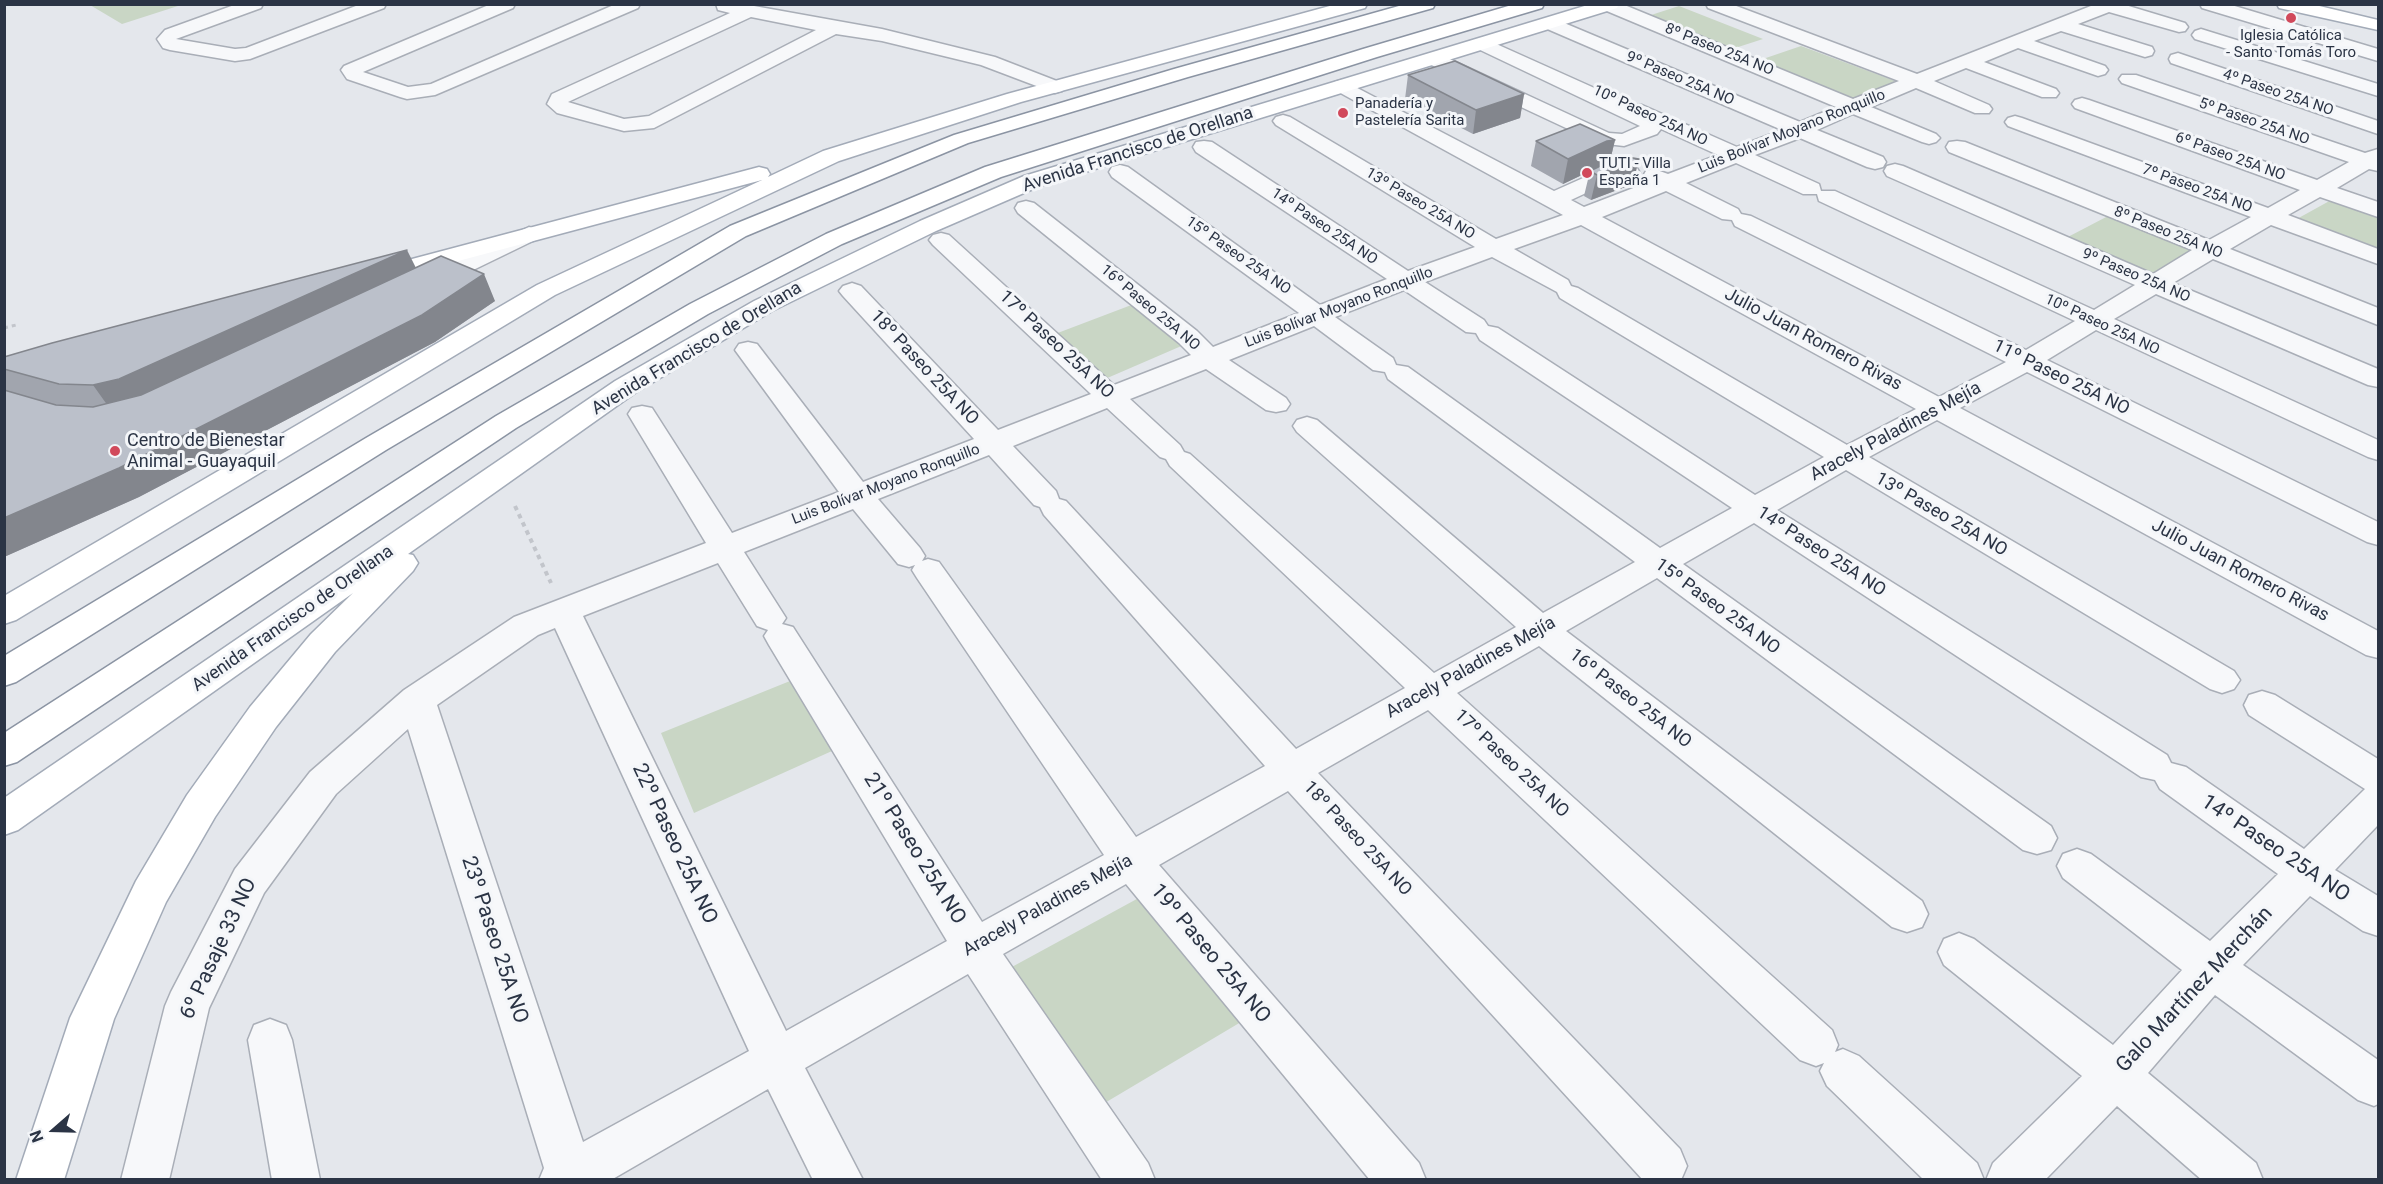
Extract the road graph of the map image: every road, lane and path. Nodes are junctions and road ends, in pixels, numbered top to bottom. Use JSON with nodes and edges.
{"nodes":[{"id":1,"x":255,"y":4,"type":"edge"},
{"id":2,"x":378,"y":4,"type":"edge"},
{"id":3,"x":507,"y":4,"type":"edge"},
{"id":4,"x":632,"y":4,"type":"edge"},
{"id":5,"x":716,"y":4,"type":"edge"},
{"id":6,"x":1359,"y":4,"type":"edge"},
{"id":7,"x":1427,"y":4,"type":"edge"},
{"id":8,"x":1714,"y":4,"type":"edge"},
{"id":9,"x":1748,"y":4,"type":"edge"},
{"id":10,"x":2208,"y":4,"type":"edge"},
{"id":11,"x":2285,"y":4,"type":"edge"},
{"id":12,"x":2344,"y":4,"type":"edge"},
{"id":13,"x":1610,"y":5,"type":"edge"},
{"id":14,"x":2111,"y":5,"type":"edge"},
{"id":15,"x":746,"y":12,"type":"junction"},
{"id":16,"x":2379,"y":12,"type":"edge"},
{"id":17,"x":1544,"y":14,"type":"edge"},
{"id":18,"x":2062,"y":25,"type":"junction"},
{"id":19,"x":2379,"y":25,"type":"edge"},
{"id":20,"x":2179,"y":27,"type":"dead end"},
{"id":21,"x":842,"y":30,"type":"junction"},
{"id":22,"x":2201,"y":35,"type":"dead end"},
{"id":23,"x":2018,"y":42,"type":"junction"},
{"id":24,"x":1486,"y":43,"type":"junction"},
{"id":25,"x":2145,"y":51,"type":"dead end"},
{"id":26,"x":2379,"y":55,"type":"edge"},
{"id":27,"x":2178,"y":59,"type":"dead end"},
{"id":28,"x":1894,"y":60,"type":"dead end"},
{"id":29,"x":1429,"y":61,"type":"junction"},
{"id":30,"x":1967,"y":62,"type":"junction"},
{"id":31,"x":2098,"y":70,"type":"dead end"},
{"id":32,"x":1009,"y":74,"type":"junction"},
{"id":33,"x":2129,"y":79,"type":"dead end"},
{"id":34,"x":1916,"y":81,"type":"junction"},
{"id":35,"x":1342,"y":86,"type":"junction"},
{"id":36,"x":1055,"y":87,"type":"junction"},
{"id":37,"x":1666,"y":89,"type":"dead end"},
{"id":38,"x":2379,"y":90,"type":"edge"},
{"id":39,"x":2049,"y":93,"type":"dead end"},
{"id":40,"x":1014,"y":99,"type":"junction"},
{"id":41,"x":2082,"y":104,"type":"dead end"},
{"id":42,"x":1854,"y":105,"type":"junction"},
{"id":43,"x":1982,"y":109,"type":"dead end"},
{"id":44,"x":1283,"y":121,"type":"dead end"},
{"id":45,"x":2015,"y":122,"type":"dead end"},
{"id":46,"x":2379,"y":128,"type":"edge"},
{"id":47,"x":1800,"y":130,"type":"junction"},
{"id":48,"x":1929,"y":138,"type":"dead end"},
{"id":49,"x":1204,"y":147,"type":"dead end"},
{"id":50,"x":1957,"y":147,"type":"dead end"},
{"id":51,"x":1735,"y":155,"type":"junction"},
{"id":52,"x":831,"y":156,"type":"junction"},
{"id":53,"x":2375,"y":160,"type":"edge"},
{"id":54,"x":1120,"y":172,"type":"dead end"},
{"id":55,"x":1662,"y":184,"type":"junction"},
{"id":56,"x":2319,"y":189,"type":"junction"},
{"id":57,"x":1554,"y":200,"type":"junction"},
{"id":58,"x":1026,"y":208,"type":"dead end"},
{"id":59,"x":2379,"y":210,"type":"edge"},
{"id":60,"x":1583,"y":216,"type":"junction"},
{"id":61,"x":2271,"y":216,"type":"junction"},
{"id":62,"x":530,"y":234,"type":"junction"},
{"id":63,"x":941,"y":240,"type":"dead end"},
{"id":64,"x":1495,"y":248,"type":"junction"},
{"id":65,"x":2210,"y":250,"type":"junction"},
{"id":66,"x":2379,"y":257,"type":"edge"},
{"id":67,"x":1407,"y":280,"type":"junction"},
{"id":68,"x":347,"y":284,"type":"edge"},
{"id":69,"x":2154,"y":284,"type":"junction"},
{"id":70,"x":852,"y":291,"type":"dead end"},
{"id":71,"x":398,"y":298,"type":"edge"},
{"id":72,"x":1317,"y":316,"type":"junction"},
{"id":73,"x":2379,"y":317,"type":"edge"},
{"id":74,"x":2095,"y":321,"type":"junction"},
{"id":75,"x":16,"y":325,"type":"dead end"},
{"id":76,"x":4,"y":328,"type":"edge"},
{"id":77,"x":748,"y":350,"type":"dead end"},
{"id":78,"x":1209,"y":358,"type":"junction"},
{"id":79,"x":2027,"y":361,"type":"junction"},
{"id":80,"x":2379,"y":379,"type":"edge"},
{"id":81,"x":1112,"y":396,"type":"junction"},
{"id":82,"x":1276,"y":404,"type":"dead end"},
{"id":83,"x":1940,"y":409,"type":"junction"},
{"id":84,"x":642,"y":414,"type":"dead end"},
{"id":85,"x":1306,"y":426,"type":"dead end"},
{"id":86,"x":992,"y":443,"type":"junction"},
{"id":87,"x":2379,"y":451,"type":"edge"},
{"id":88,"x":1845,"y":458,"type":"junction"},
{"id":89,"x":482,"y":488,"type":"junction"},
{"id":90,"x":858,"y":496,"type":"junction"},
{"id":91,"x":515,"y":506,"type":"dead end"},
{"id":92,"x":1754,"y":509,"type":"junction"},
{"id":93,"x":2379,"y":535,"type":"edge"},
{"id":94,"x":725,"y":548,"type":"junction"},
{"id":95,"x":1657,"y":564,"type":"junction"},
{"id":96,"x":564,"y":611,"type":"junction"},
{"id":97,"x":4,"y":612,"type":"edge"},
{"id":98,"x":1540,"y":629,"type":"junction"},
{"id":99,"x":2379,"y":646,"type":"edge"},
{"id":100,"x":4,"y":674,"type":"edge"},
{"id":101,"x":2222,"y":680,"type":"dead end"},
{"id":102,"x":1431,"y":691,"type":"junction"},
{"id":103,"x":417,"y":700,"type":"junction"},
{"id":104,"x":2262,"y":705,"type":"dead end"},
{"id":105,"x":4,"y":752,"type":"edge"},
{"id":106,"x":1291,"y":769,"type":"junction"},
{"id":107,"x":2379,"y":778,"type":"edge"},
{"id":108,"x":2379,"y":800,"type":"edge"},
{"id":109,"x":4,"y":819,"type":"edge"},
{"id":110,"x":2037,"y":838,"type":"dead end"},
{"id":111,"x":1130,"y":860,"type":"junction"},
{"id":112,"x":2077,"y":866,"type":"dead end"},
{"id":113,"x":2307,"y":873,"type":"junction"},
{"id":114,"x":1907,"y":914,"type":"dead end"},
{"id":115,"x":2379,"y":918,"type":"edge"},
{"id":116,"x":974,"y":947,"type":"junction"},
{"id":117,"x":1959,"y":952,"type":"dead end"},
{"id":118,"x":2212,"y":968,"type":"junction"},
{"id":119,"x":270,"y":1040,"type":"dead end"},
{"id":120,"x":776,"y":1059,"type":"junction"},
{"id":121,"x":2116,"y":1075,"type":"junction"},
{"id":122,"x":2374,"y":1084,"type":"dead end"},
{"id":123,"x":1663,"y":1166,"type":"dead end"},
{"id":124,"x":568,"y":1178,"type":"edge"},
{"id":125,"x":40,"y":1179,"type":"edge"},
{"id":126,"x":145,"y":1179,"type":"edge"},
{"id":127,"x":296,"y":1179,"type":"edge"},
{"id":128,"x":839,"y":1179,"type":"edge"},
{"id":129,"x":1131,"y":1179,"type":"edge"},
{"id":130,"x":1402,"y":1179,"type":"edge"},
{"id":131,"x":1960,"y":1179,"type":"edge"},
{"id":132,"x":2010,"y":1179,"type":"edge"},
{"id":133,"x":2239,"y":1179,"type":"edge"}],
"edges":[{"from":1,"to":2,"type":"street"},
{"from":3,"to":4,"type":"street"},
{"from":5,"to":15,"type":"street"},
{"from":6,"to":36,"type":"main road"},
{"from":7,"to":100,"type":"main road"},
{"from":8,"to":34,"type":"street"},
{"from":9,"to":28,"type":"street"},
{"from":10,"to":26,"type":"street"},
{"from":11,"to":19,"type":"main road"},
{"from":12,"to":16,"type":"main road"},
{"from":13,"to":17,"type":"main road","name":"Avenida Francisco de Orellana"},
{"from":13,"to":42,"type":"street","name":"8º Paseo 25A NO"},
{"from":14,"to":18,"type":"street","name":"Luis Bolívar Moyano Ronquillo"},
{"from":14,"to":20,"type":"street"},
{"from":15,"to":21,"type":"street"},
{"from":15,"to":21,"type":"street"},
{"from":17,"to":24,"type":"main road","name":"Avenida Francisco de Orellana"},
{"from":17,"to":37,"type":"street"},
{"from":17,"to":47,"type":"street","name":"9º Paseo 25A NO"},
{"from":17,"to":105,"type":"main road","name":"Avenida Francisco de Orellana"},
{"from":18,"to":23,"type":"street","name":"Luis Bolívar Moyano Ronquillo"},
{"from":18,"to":25,"type":"street"},
{"from":21,"to":32,"type":"street"},
{"from":22,"to":38,"type":"street"},
{"from":23,"to":30,"type":"street","name":"Luis Bolívar Moyano Ronquillo"},
{"from":23,"to":31,"type":"street"},
{"from":24,"to":29,"type":"main road","name":"Avenida Francisco de Orellana"},
{"from":24,"to":29,"type":"street"},
{"from":24,"to":51,"type":"street","name":"10º Paseo 25A NO"},
{"from":27,"to":46,"type":"street","name":"4º Paseo 25A NO"},
{"from":29,"to":35,"type":"main road","name":"Avenida Francisco de Orellana"},
{"from":29,"to":55,"type":"street","name":"11º Paseo 25A NO"},
{"from":30,"to":34,"type":"street","name":"Luis Bolívar Moyano Ronquillo"},
{"from":30,"to":39,"type":"street"},
{"from":32,"to":36,"type":"street"},
{"from":32,"to":40,"type":"street"},
{"from":33,"to":53,"type":"street","name":"5º Paseo 25A NO"},
{"from":34,"to":42,"type":"street","name":"Luis Bolívar Moyano Ronquillo"},
{"from":34,"to":43,"type":"street"},
{"from":35,"to":57,"type":"street","name":"Julio Juan Romero Rivas"},
{"from":35,"to":89,"type":"main road","name":"Avenida Francisco de Orellana"},
{"from":36,"to":40,"type":"main road"},
{"from":40,"to":52,"type":"main road"},
{"from":41,"to":56,"type":"street","name":"6º Paseo 25A NO"},
{"from":42,"to":47,"type":"street","name":"Luis Bolívar Moyano Ronquillo"},
{"from":42,"to":48,"type":"street","name":"8º Paseo 25A NO"},
{"from":44,"to":64,"type":"street","name":"13º Paseo 25A NO"},
{"from":45,"to":61,"type":"street","name":"7º Paseo 25A NO"},
{"from":47,"to":51,"type":"street","name":"Luis Bolívar Moyano Ronquillo"},
{"from":47,"to":69,"type":"street","name":"9º Paseo 25A NO"},
{"from":49,"to":67,"type":"street","name":"14º Paseo 25A NO"},
{"from":50,"to":65,"type":"street","name":"8º Paseo 25A NO"},
{"from":51,"to":55,"type":"street","name":"Luis Bolívar Moyano Ronquillo"},
{"from":51,"to":74,"type":"street","name":"10º Paseo 25A NO"},
{"from":52,"to":62,"type":"main road"},
{"from":52,"to":97,"type":"main road"},
{"from":53,"to":56,"type":"street","name":"Aracely Paladines Mejía"},
{"from":54,"to":72,"type":"street","name":"15º Paseo 25A NO"},
{"from":55,"to":57,"type":"street"},
{"from":55,"to":60,"type":"street","name":"Luis Bolívar Moyano Ronquillo"},
{"from":55,"to":79,"type":"street","name":"11º Paseo 25A NO"},
{"from":56,"to":59,"type":"street","name":"6º Paseo 25A NO"},
{"from":56,"to":61,"type":"street","name":"Aracely Paladines Mejía"},
{"from":57,"to":60,"type":"street","name":"Julio Juan Romero Rivas"},
{"from":58,"to":78,"type":"street","name":"16º Paseo 25A NO"},
{"from":60,"to":64,"type":"street","name":"Luis Bolívar Moyano Ronquillo"},
{"from":60,"to":83,"type":"street","name":"Julio Juan Romero Rivas"},
{"from":61,"to":65,"type":"street","name":"Aracely Paladines Mejía"},
{"from":61,"to":66,"type":"street","name":"7º Paseo 25A NO"},
{"from":62,"to":68,"type":"main road"},
{"from":62,"to":71,"type":"street"},
{"from":63,"to":81,"type":"street","name":"17º Paseo 25A NO"},
{"from":64,"to":67,"type":"street","name":"Luis Bolívar Moyano Ronquillo"},
{"from":64,"to":88,"type":"street","name":"13º Paseo 25A NO"},
{"from":65,"to":69,"type":"street","name":"Aracely Paladines Mejía"},
{"from":65,"to":73,"type":"street","name":"8º Paseo 25A NO"},
{"from":67,"to":72,"type":"street","name":"Luis Bolívar Moyano Ronquillo"},
{"from":67,"to":92,"type":"street","name":"14º Paseo 25A NO"},
{"from":69,"to":74,"type":"street","name":"Aracely Paladines Mejía"},
{"from":69,"to":80,"type":"street","name":"9º Paseo 25A NO"},
{"from":70,"to":86,"type":"street","name":"18º Paseo 25A NO"},
{"from":72,"to":78,"type":"street","name":"Luis Bolívar Moyano Ronquillo"},
{"from":72,"to":95,"type":"street","name":"15º Paseo 25A NO"},
{"from":74,"to":79,"type":"street","name":"Aracely Paladines Mejía"},
{"from":74,"to":87,"type":"street","name":"10º Paseo 25A NO"},
{"from":75,"to":76,"type":"path"},
{"from":77,"to":90,"type":"street","name":"19º Paseo 25A NO"},
{"from":78,"to":81,"type":"street","name":"Luis Bolívar Moyano Ronquillo"},
{"from":78,"to":82,"type":"street","name":"16º Paseo 25A NO"},
{"from":79,"to":83,"type":"street","name":"Aracely Paladines Mejía"},
{"from":79,"to":93,"type":"street","name":"11º Paseo 25A NO"},
{"from":81,"to":86,"type":"street","name":"Luis Bolívar Moyano Ronquillo"},
{"from":81,"to":102,"type":"street","name":"17º Paseo 25A NO"},
{"from":83,"to":88,"type":"street","name":"Aracely Paladines Mejía"},
{"from":83,"to":99,"type":"street","name":"Julio Juan Romero Rivas"},
{"from":84,"to":94,"type":"street","name":"21º Paseo 25A NO"},
{"from":85,"to":98,"type":"street","name":"16º Paseo 25A NO"},
{"from":86,"to":90,"type":"street","name":"Luis Bolívar Moyano Ronquillo"},
{"from":86,"to":106,"type":"street","name":"18º Paseo 25A NO"},
{"from":88,"to":92,"type":"street","name":"Aracely Paladines Mejía"},
{"from":88,"to":101,"type":"street","name":"13º Paseo 25A NO"},
{"from":89,"to":109,"type":"main road","name":"Avenida Francisco de Orellana"},
{"from":89,"to":125,"type":"main road"},
{"from":90,"to":94,"type":"street","name":"Luis Bolívar Moyano Ronquillo"},
{"from":90,"to":111,"type":"street","name":"19º Paseo 25A NO"},
{"from":91,"to":96,"type":"path"},
{"from":92,"to":95,"type":"street","name":"Aracely Paladines Mejía"},
{"from":92,"to":113,"type":"street","name":"14º Paseo 25A NO"},
{"from":94,"to":96,"type":"street","name":"Luis Bolívar Moyano Ronquillo"},
{"from":94,"to":116,"type":"street","name":"21º Paseo 25A NO"},
{"from":95,"to":98,"type":"street","name":"Aracely Paladines Mejía"},
{"from":95,"to":110,"type":"street","name":"15º Paseo 25A NO"},
{"from":96,"to":103,"type":"street","name":"6º Pasaje 33 NO"},
{"from":96,"to":120,"type":"street","name":"22º Paseo 25A NO"},
{"from":98,"to":102,"type":"street","name":"Aracely Paladines Mejía"},
{"from":98,"to":114,"type":"street","name":"16º Paseo 25A NO"},
{"from":102,"to":106,"type":"street","name":"Aracely Paladines Mejía"},
{"from":102,"to":131,"type":"street","name":"17º Paseo 25A NO"},
{"from":103,"to":124,"type":"street","name":"23º Paseo 25A NO"},
{"from":103,"to":126,"type":"street","name":"6º Pasaje 33 NO"},
{"from":104,"to":107,"type":"street"},
{"from":106,"to":111,"type":"street","name":"Aracely Paladines Mejía"},
{"from":106,"to":123,"type":"street","name":"18º Paseo 25A NO"},
{"from":108,"to":113,"type":"street","name":"Galo Martínez Merchán"},
{"from":111,"to":116,"type":"street","name":"Aracely Paladines Mejía"},
{"from":111,"to":130,"type":"street","name":"19º Paseo 25A NO"},
{"from":112,"to":118,"type":"street"},
{"from":113,"to":115,"type":"street","name":"14º Paseo 25A NO"},
{"from":113,"to":118,"type":"street","name":"Galo Martínez Merchán"},
{"from":116,"to":120,"type":"street","name":"Aracely Paladines Mejía"},
{"from":116,"to":129,"type":"street","name":"21º Paseo 25A NO"},
{"from":117,"to":121,"type":"street"},
{"from":118,"to":121,"type":"street","name":"Galo Martínez Merchán"},
{"from":118,"to":122,"type":"street"},
{"from":119,"to":127,"type":"street"},
{"from":120,"to":124,"type":"street","name":"Aracely Paladines Mejía"},
{"from":120,"to":128,"type":"street","name":"22º Paseo 25A NO"},
{"from":121,"to":132,"type":"street","name":"Galo Martínez Merchán"},
{"from":121,"to":133,"type":"street"}]}
